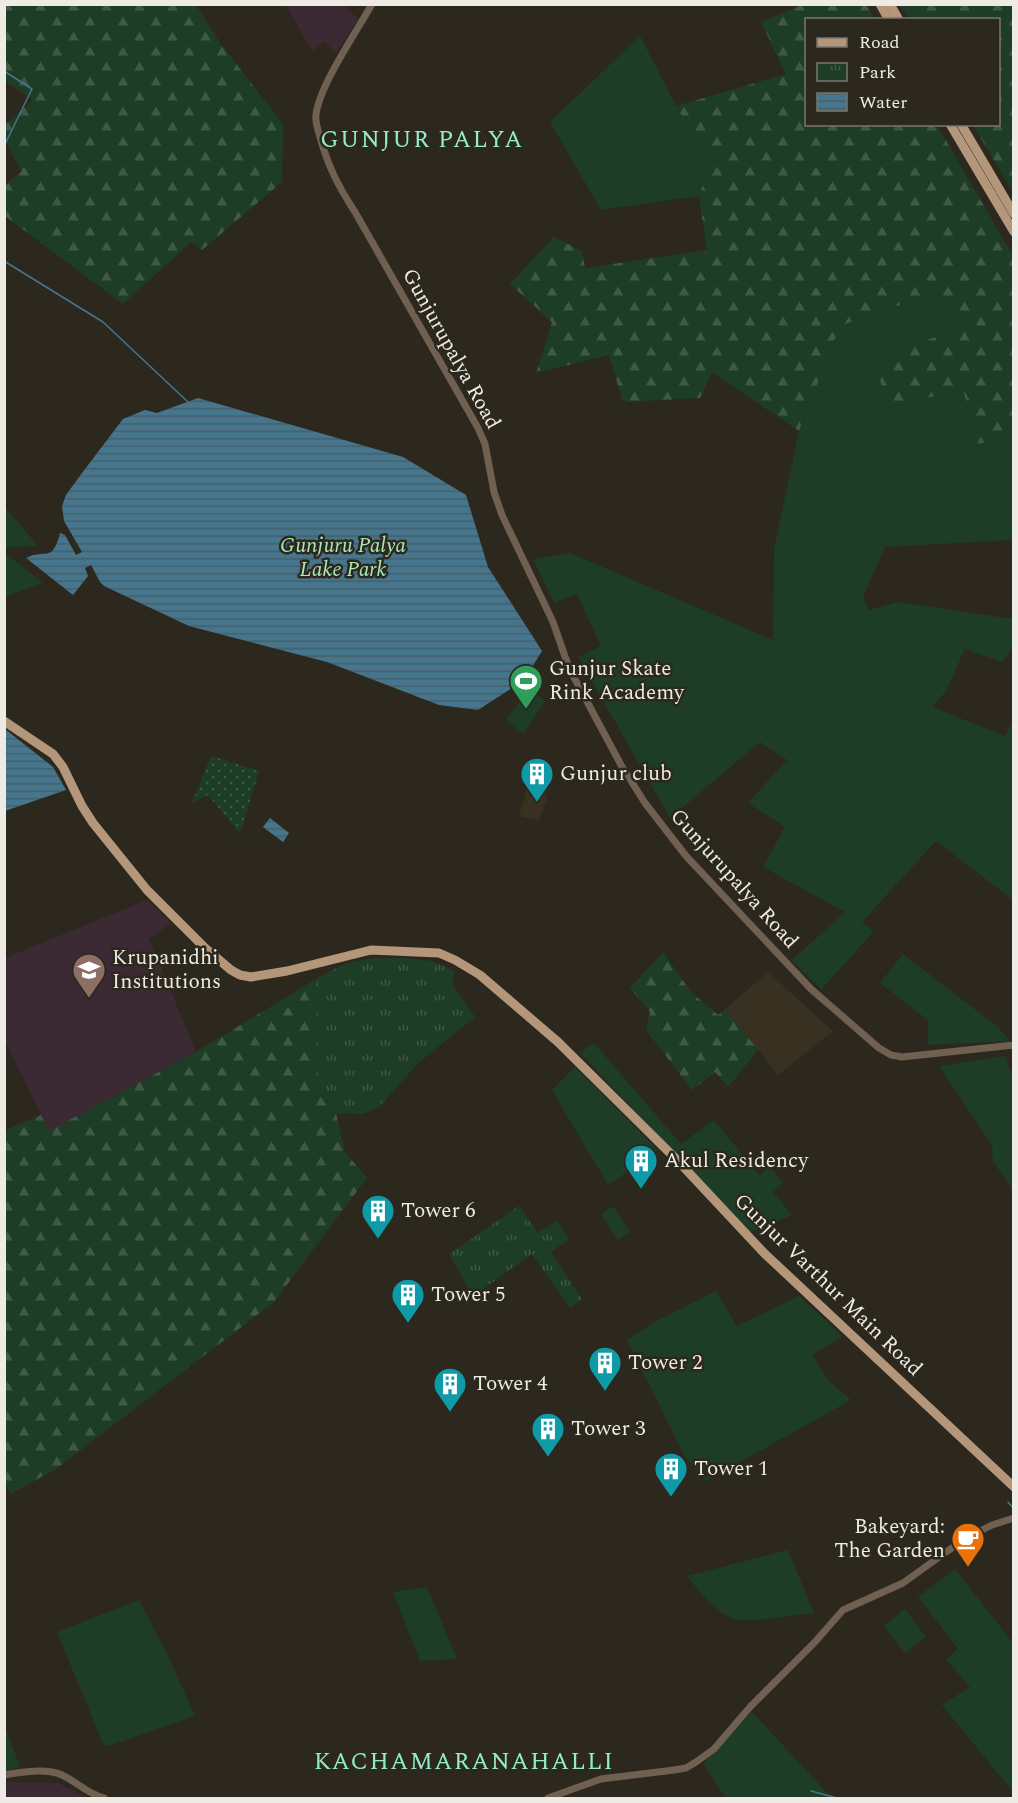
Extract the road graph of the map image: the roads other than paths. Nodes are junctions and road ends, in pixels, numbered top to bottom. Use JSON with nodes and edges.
{"nodes":[{"id":1,"x":372,"y":4,"type":"edge"},
{"id":2,"x":880,"y":4,"type":"edge"},
{"id":3,"x":890,"y":4,"type":"edge"},
{"id":4,"x":888,"y":18,"type":"edge"},
{"id":5,"x":898,"y":18,"type":"edge"},
{"id":6,"x":952,"y":126,"type":"edge"},
{"id":7,"x":962,"y":126,"type":"edge"},
{"id":8,"x":1014,"y":214,"type":"edge"},
{"id":9,"x":1014,"y":232,"type":"edge"},
{"id":10,"x":4,"y":721,"type":"edge"},
{"id":11,"x":1014,"y":1045,"type":"edge"},
{"id":12,"x":1014,"y":1487,"type":"edge"},
{"id":13,"x":1013,"y":1518,"type":"edge"},
{"id":14,"x":4,"y":1775,"type":"edge"},
{"id":15,"x":104,"y":1798,"type":"edge"},
{"id":16,"x":548,"y":1798,"type":"edge"}],
"edges":[{"from":1,"to":11,"type":"street","name":"Gunjurupalya Road"},
{"from":2,"to":4,"type":"main road"},
{"from":3,"to":5,"type":"main road"},
{"from":6,"to":9,"type":"main road"},
{"from":7,"to":8,"type":"main road"},
{"from":10,"to":12,"type":"main road","name":"Gunjur Varthur Main Road"},
{"from":13,"to":16,"type":"street"},
{"from":14,"to":15,"type":"street"}]}
